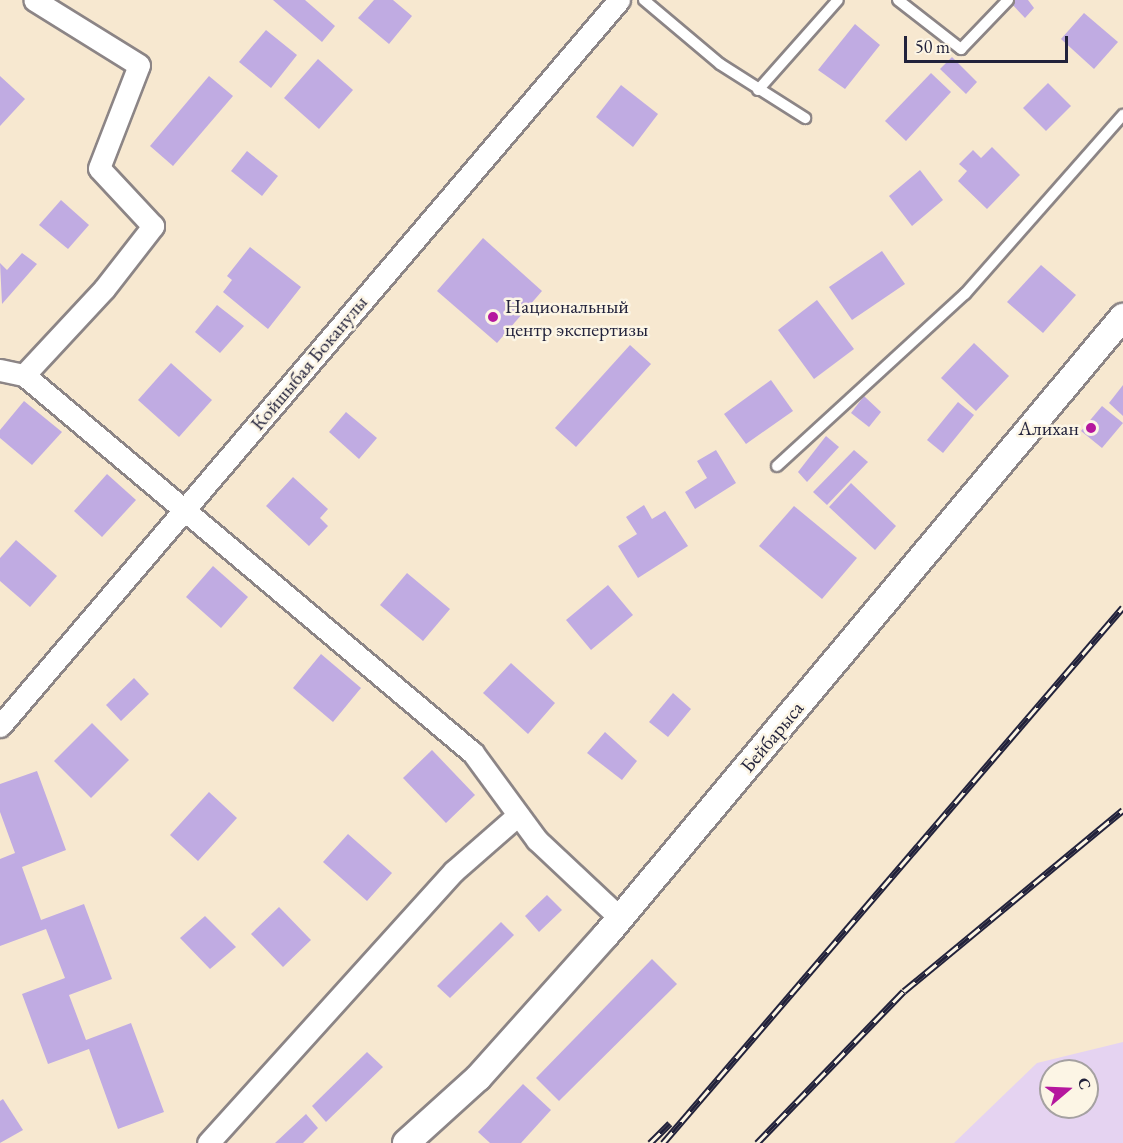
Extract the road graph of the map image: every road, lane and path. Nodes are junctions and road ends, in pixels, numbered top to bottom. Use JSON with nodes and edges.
{"nodes":[{"id":1,"x":34,"y":0,"type":"edge"},
{"id":2,"x":644,"y":0,"type":"edge"},
{"id":3,"x":838,"y":0,"type":"edge"},
{"id":4,"x":898,"y":0,"type":"edge"},
{"id":5,"x":1008,"y":0,"type":"edge"},
{"id":6,"x":611,"y":3,"type":"edge"},
{"id":7,"x":758,"y":90,"type":"junction"},
{"id":8,"x":1123,"y":115,"type":"edge"},
{"id":9,"x":805,"y":118,"type":"dead end"},
{"id":10,"x":1123,"y":317,"type":"edge"},
{"id":11,"x":0,"y":370,"type":"edge"},
{"id":12,"x":24,"y":375,"type":"junction"},
{"id":13,"x":777,"y":466,"type":"dead end"},
{"id":14,"x":182,"y":513,"type":"junction"},
{"id":15,"x":0,"y":726,"type":"edge"},
{"id":16,"x":518,"y":815,"type":"junction"},
{"id":17,"x":620,"y":918,"type":"junction"},
{"id":18,"x":208,"y":1143,"type":"edge"},
{"id":19,"x":406,"y":1143,"type":"edge"}],
"edges":[{"from":1,"to":12,"type":"street"},
{"from":2,"to":7,"type":"lane"},
{"from":3,"to":7,"type":"lane"},
{"from":4,"to":5,"type":"lane"},
{"from":6,"to":14,"type":"street","name":"Койшыбая Боканулы"},
{"from":7,"to":9,"type":"lane"},
{"from":8,"to":13,"type":"lane"},
{"from":10,"to":17,"type":"street","name":"Бейбарыса"},
{"from":11,"to":12,"type":"street"},
{"from":12,"to":14,"type":"street"},
{"from":14,"to":15,"type":"street","name":"Койшыбая Боканулы"},
{"from":14,"to":16,"type":"street"},
{"from":16,"to":17,"type":"street"},
{"from":16,"to":18,"type":"street"},
{"from":17,"to":19,"type":"street","name":"Бейбарыса"}]}
